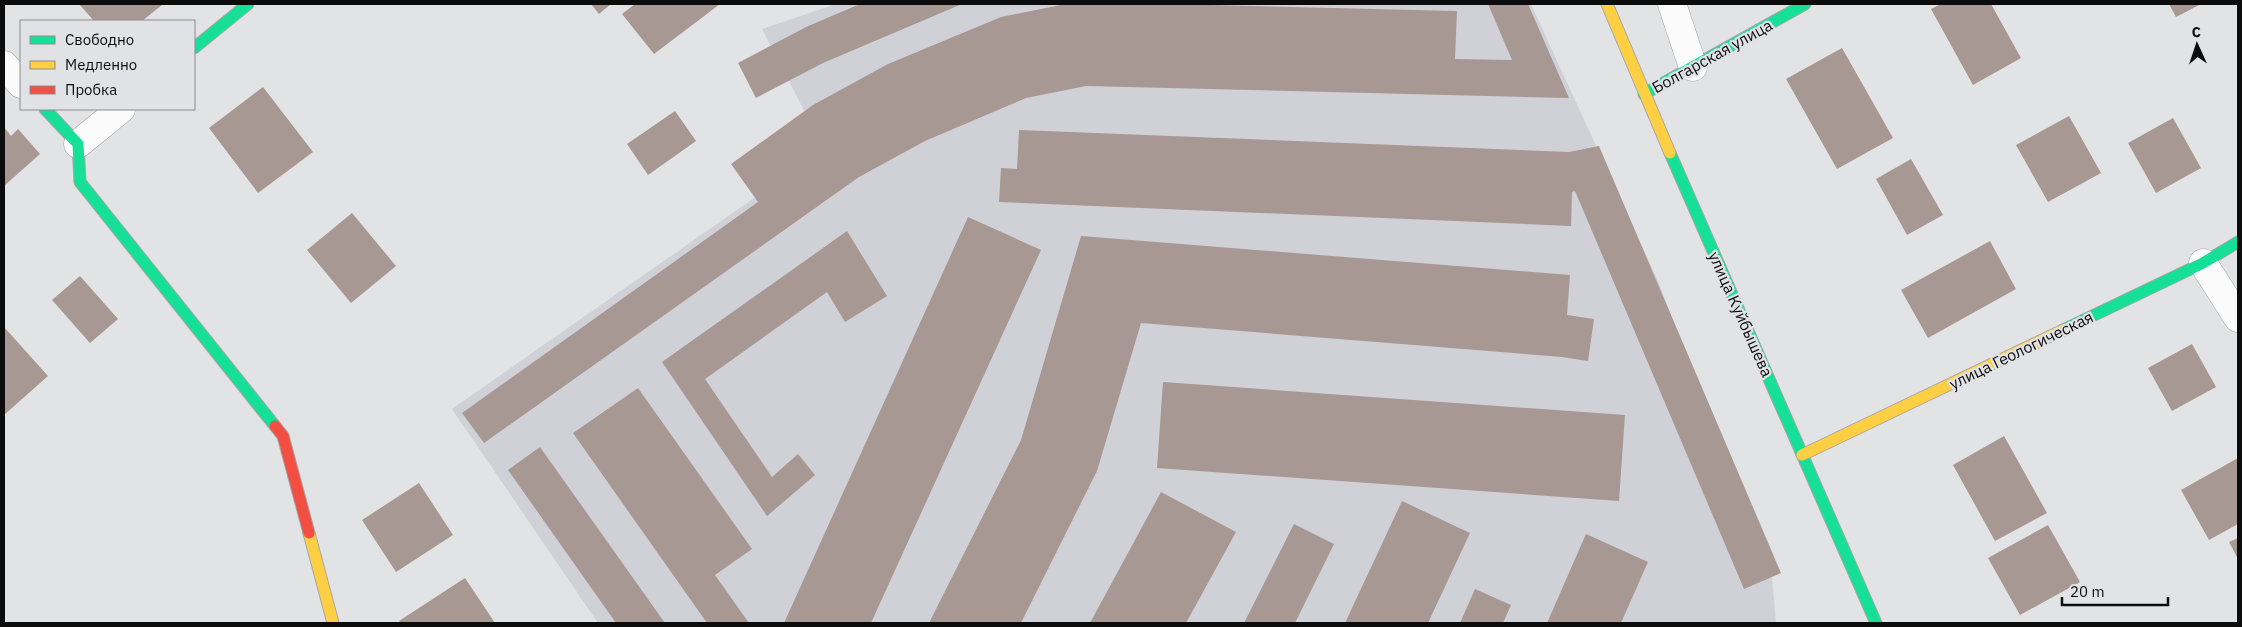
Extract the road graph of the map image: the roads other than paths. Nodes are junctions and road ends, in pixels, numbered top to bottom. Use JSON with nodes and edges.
{"nodes":[{"id":1,"x":248,"y":4,"type":"edge"},
{"id":2,"x":1607,"y":4,"type":"edge"},
{"id":3,"x":1672,"y":4,"type":"edge"},
{"id":4,"x":1805,"y":4,"type":"edge"},
{"id":5,"x":195,"y":47,"type":"edge"},
{"id":6,"x":4,"y":65,"type":"edge"},
{"id":7,"x":1693,"y":67,"type":"junction"},
{"id":8,"x":20,"y":83,"type":"edge"},
{"id":9,"x":1644,"y":94,"type":"junction"},
{"id":10,"x":46,"y":110,"type":"edge"},
{"id":11,"x":120,"y":110,"type":"edge"},
{"id":12,"x":78,"y":144,"type":"junction"},
{"id":13,"x":2238,"y":242,"type":"edge"},
{"id":14,"x":2203,"y":263,"type":"junction"},
{"id":15,"x":2238,"y":318,"type":"edge"},
{"id":16,"x":1802,"y":455,"type":"junction"},
{"id":17,"x":333,"y":623,"type":"edge"},
{"id":18,"x":1876,"y":623,"type":"edge"}],
"edges":[{"from":1,"to":5,"type":"street"},
{"from":2,"to":9,"type":"street","name":"улица Куйбышева"},
{"from":3,"to":7,"type":"street"},
{"from":4,"to":7,"type":"street","name":"Болгарская улица"},
{"from":6,"to":8,"type":"street"},
{"from":7,"to":9,"type":"street","name":"Болгарская улица"},
{"from":9,"to":16,"type":"street","name":"улица Куйбышева"},
{"from":10,"to":12,"type":"street"},
{"from":11,"to":12,"type":"street"},
{"from":12,"to":17,"type":"street"},
{"from":13,"to":14,"type":"street","name":"улица Геологическая"},
{"from":14,"to":15,"type":"street"},
{"from":14,"to":16,"type":"street","name":"улица Геологическая"},
{"from":16,"to":18,"type":"street","name":"улица Куйбышева"}]}
